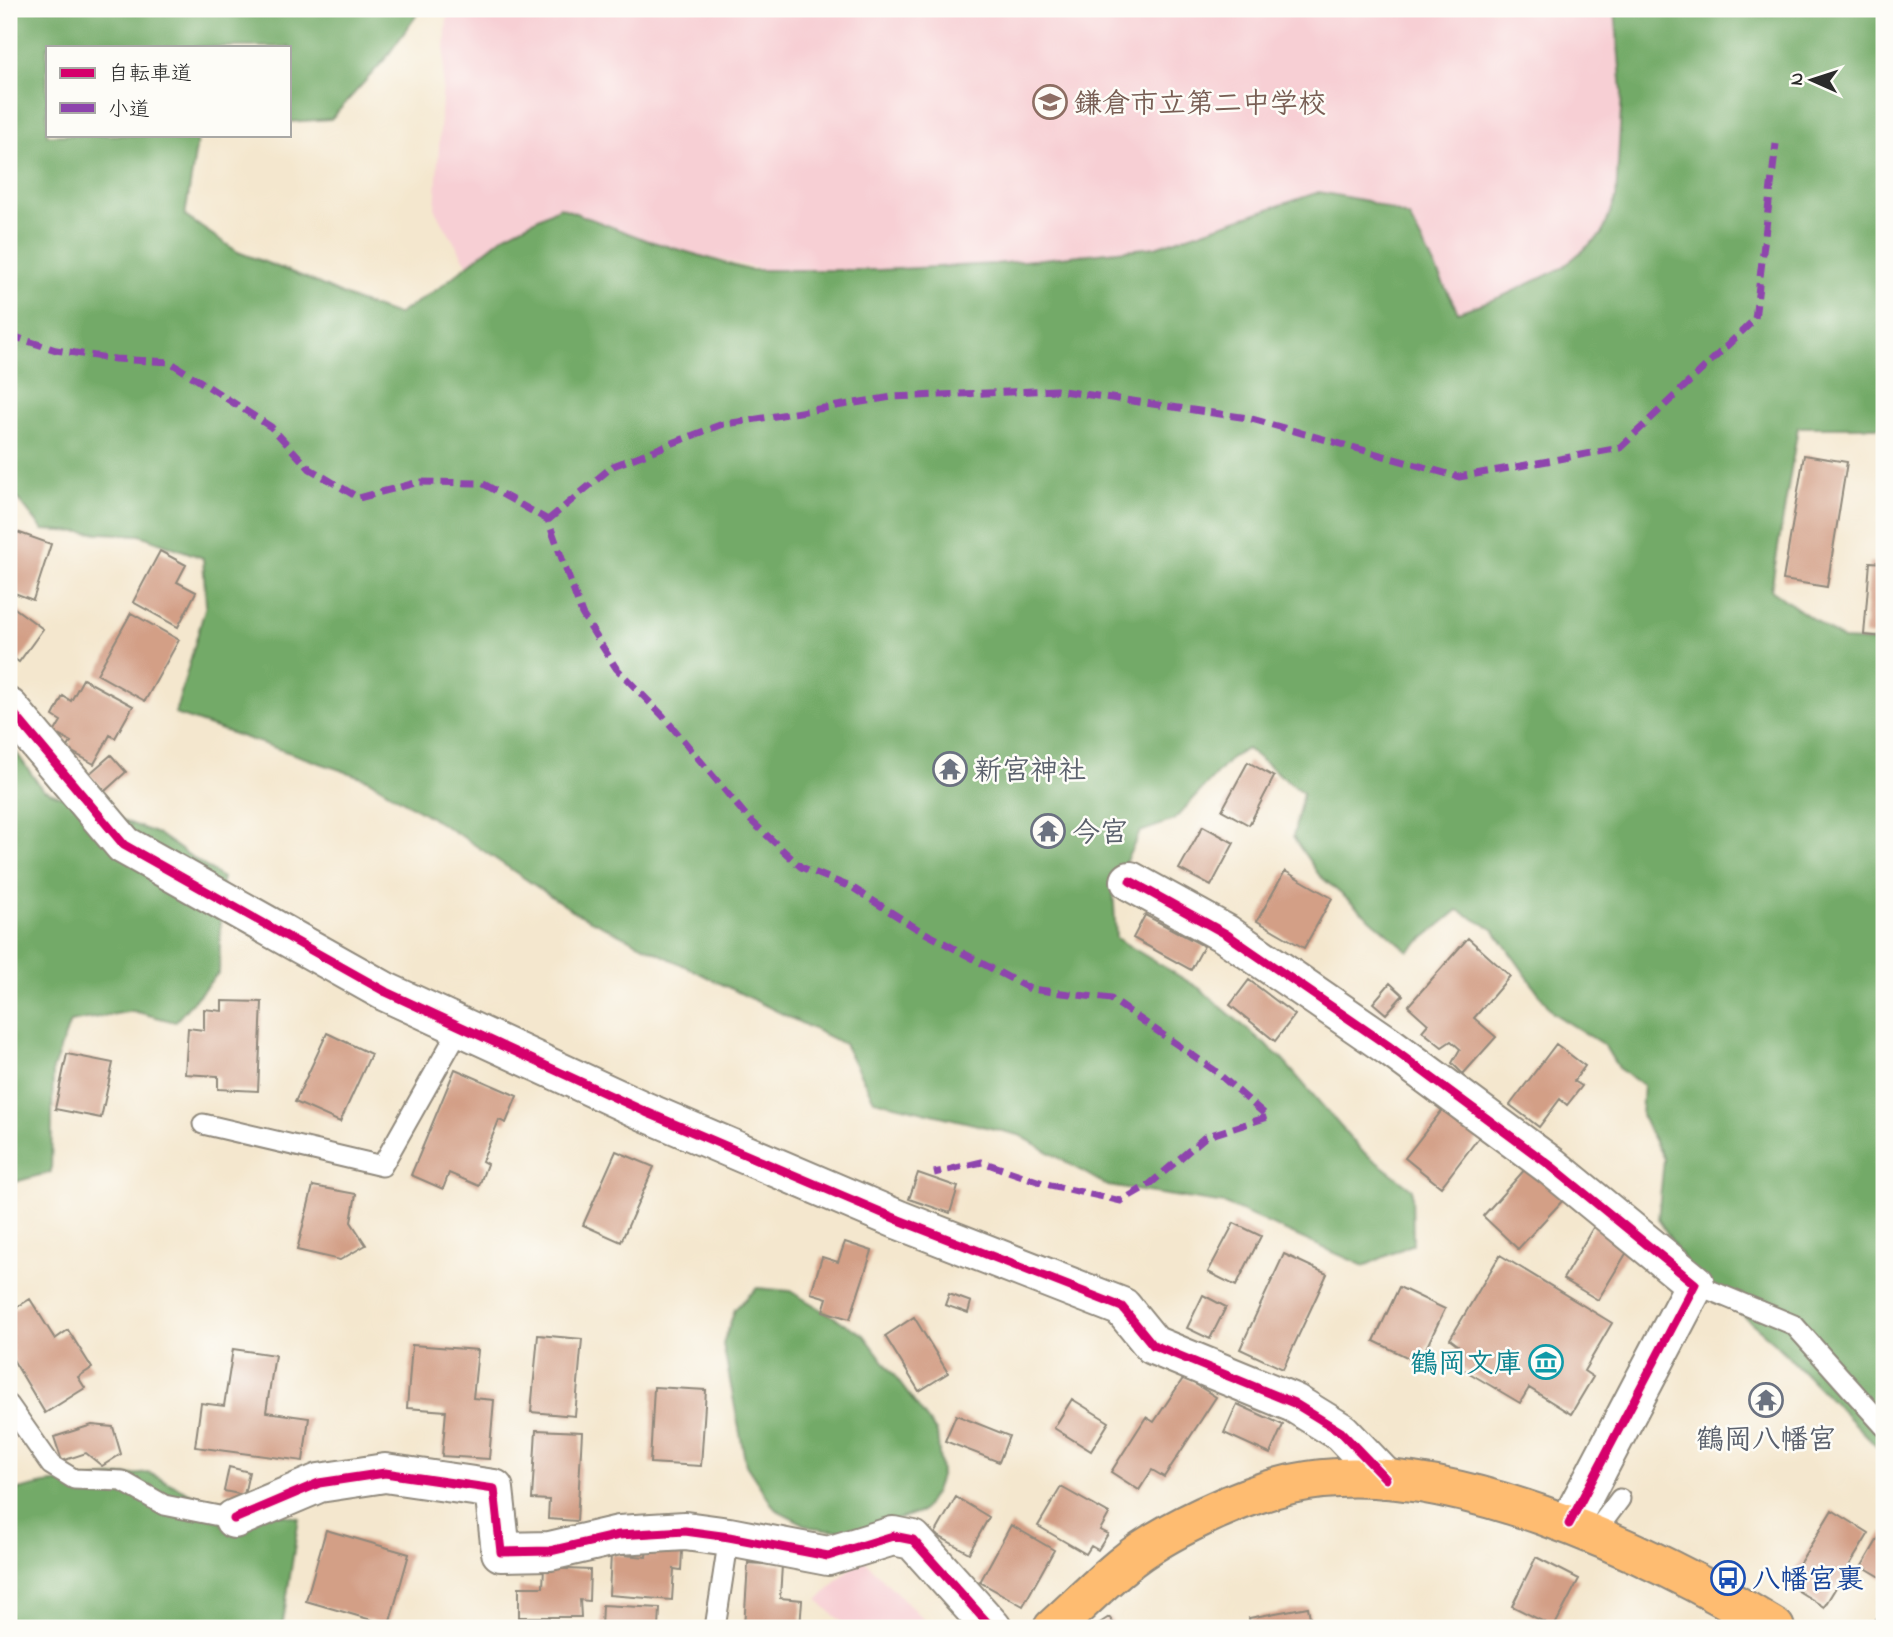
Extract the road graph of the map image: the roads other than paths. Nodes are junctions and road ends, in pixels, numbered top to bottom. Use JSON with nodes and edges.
{"nodes":[{"id":1,"x":9,"y":708,"type":"edge"},
{"id":2,"x":1130,"y":881,"type":"dead end"},
{"id":3,"x":461,"y":1026,"type":"junction"},
{"id":4,"x":203,"y":1124,"type":"dead end"},
{"id":5,"x":1695,"y":1284,"type":"junction"},
{"id":6,"x":9,"y":1405,"type":"edge"},
{"id":7,"x":1884,"y":1426,"type":"edge"},
{"id":8,"x":1386,"y":1479,"type":"junction"},
{"id":9,"x":1620,"y":1499,"type":"dead end"},
{"id":10,"x":234,"y":1518,"type":"joint"},
{"id":11,"x":1581,"y":1530,"type":"junction"},
{"id":12,"x":729,"y":1537,"type":"junction"},
{"id":13,"x":715,"y":1628,"type":"edge"},
{"id":14,"x":992,"y":1628,"type":"edge"},
{"id":15,"x":1053,"y":1628,"type":"edge"},
{"id":16,"x":1775,"y":1628,"type":"edge"}],
"edges":[{"from":1,"to":3,"type":"street"},
{"from":2,"to":5,"type":"street"},
{"from":3,"to":4,"type":"lane"},
{"from":3,"to":8,"type":"street"},
{"from":5,"to":7,"type":"lane"},
{"from":5,"to":11,"type":"street"},
{"from":6,"to":10,"type":"lane"},
{"from":8,"to":11,"type":"main road"},
{"from":8,"to":15,"type":"main road"},
{"from":9,"to":11,"type":"lane"},
{"from":10,"to":12,"type":"street"},
{"from":11,"to":16,"type":"main road"},
{"from":12,"to":13,"type":"lane"},
{"from":12,"to":14,"type":"street"}]}
